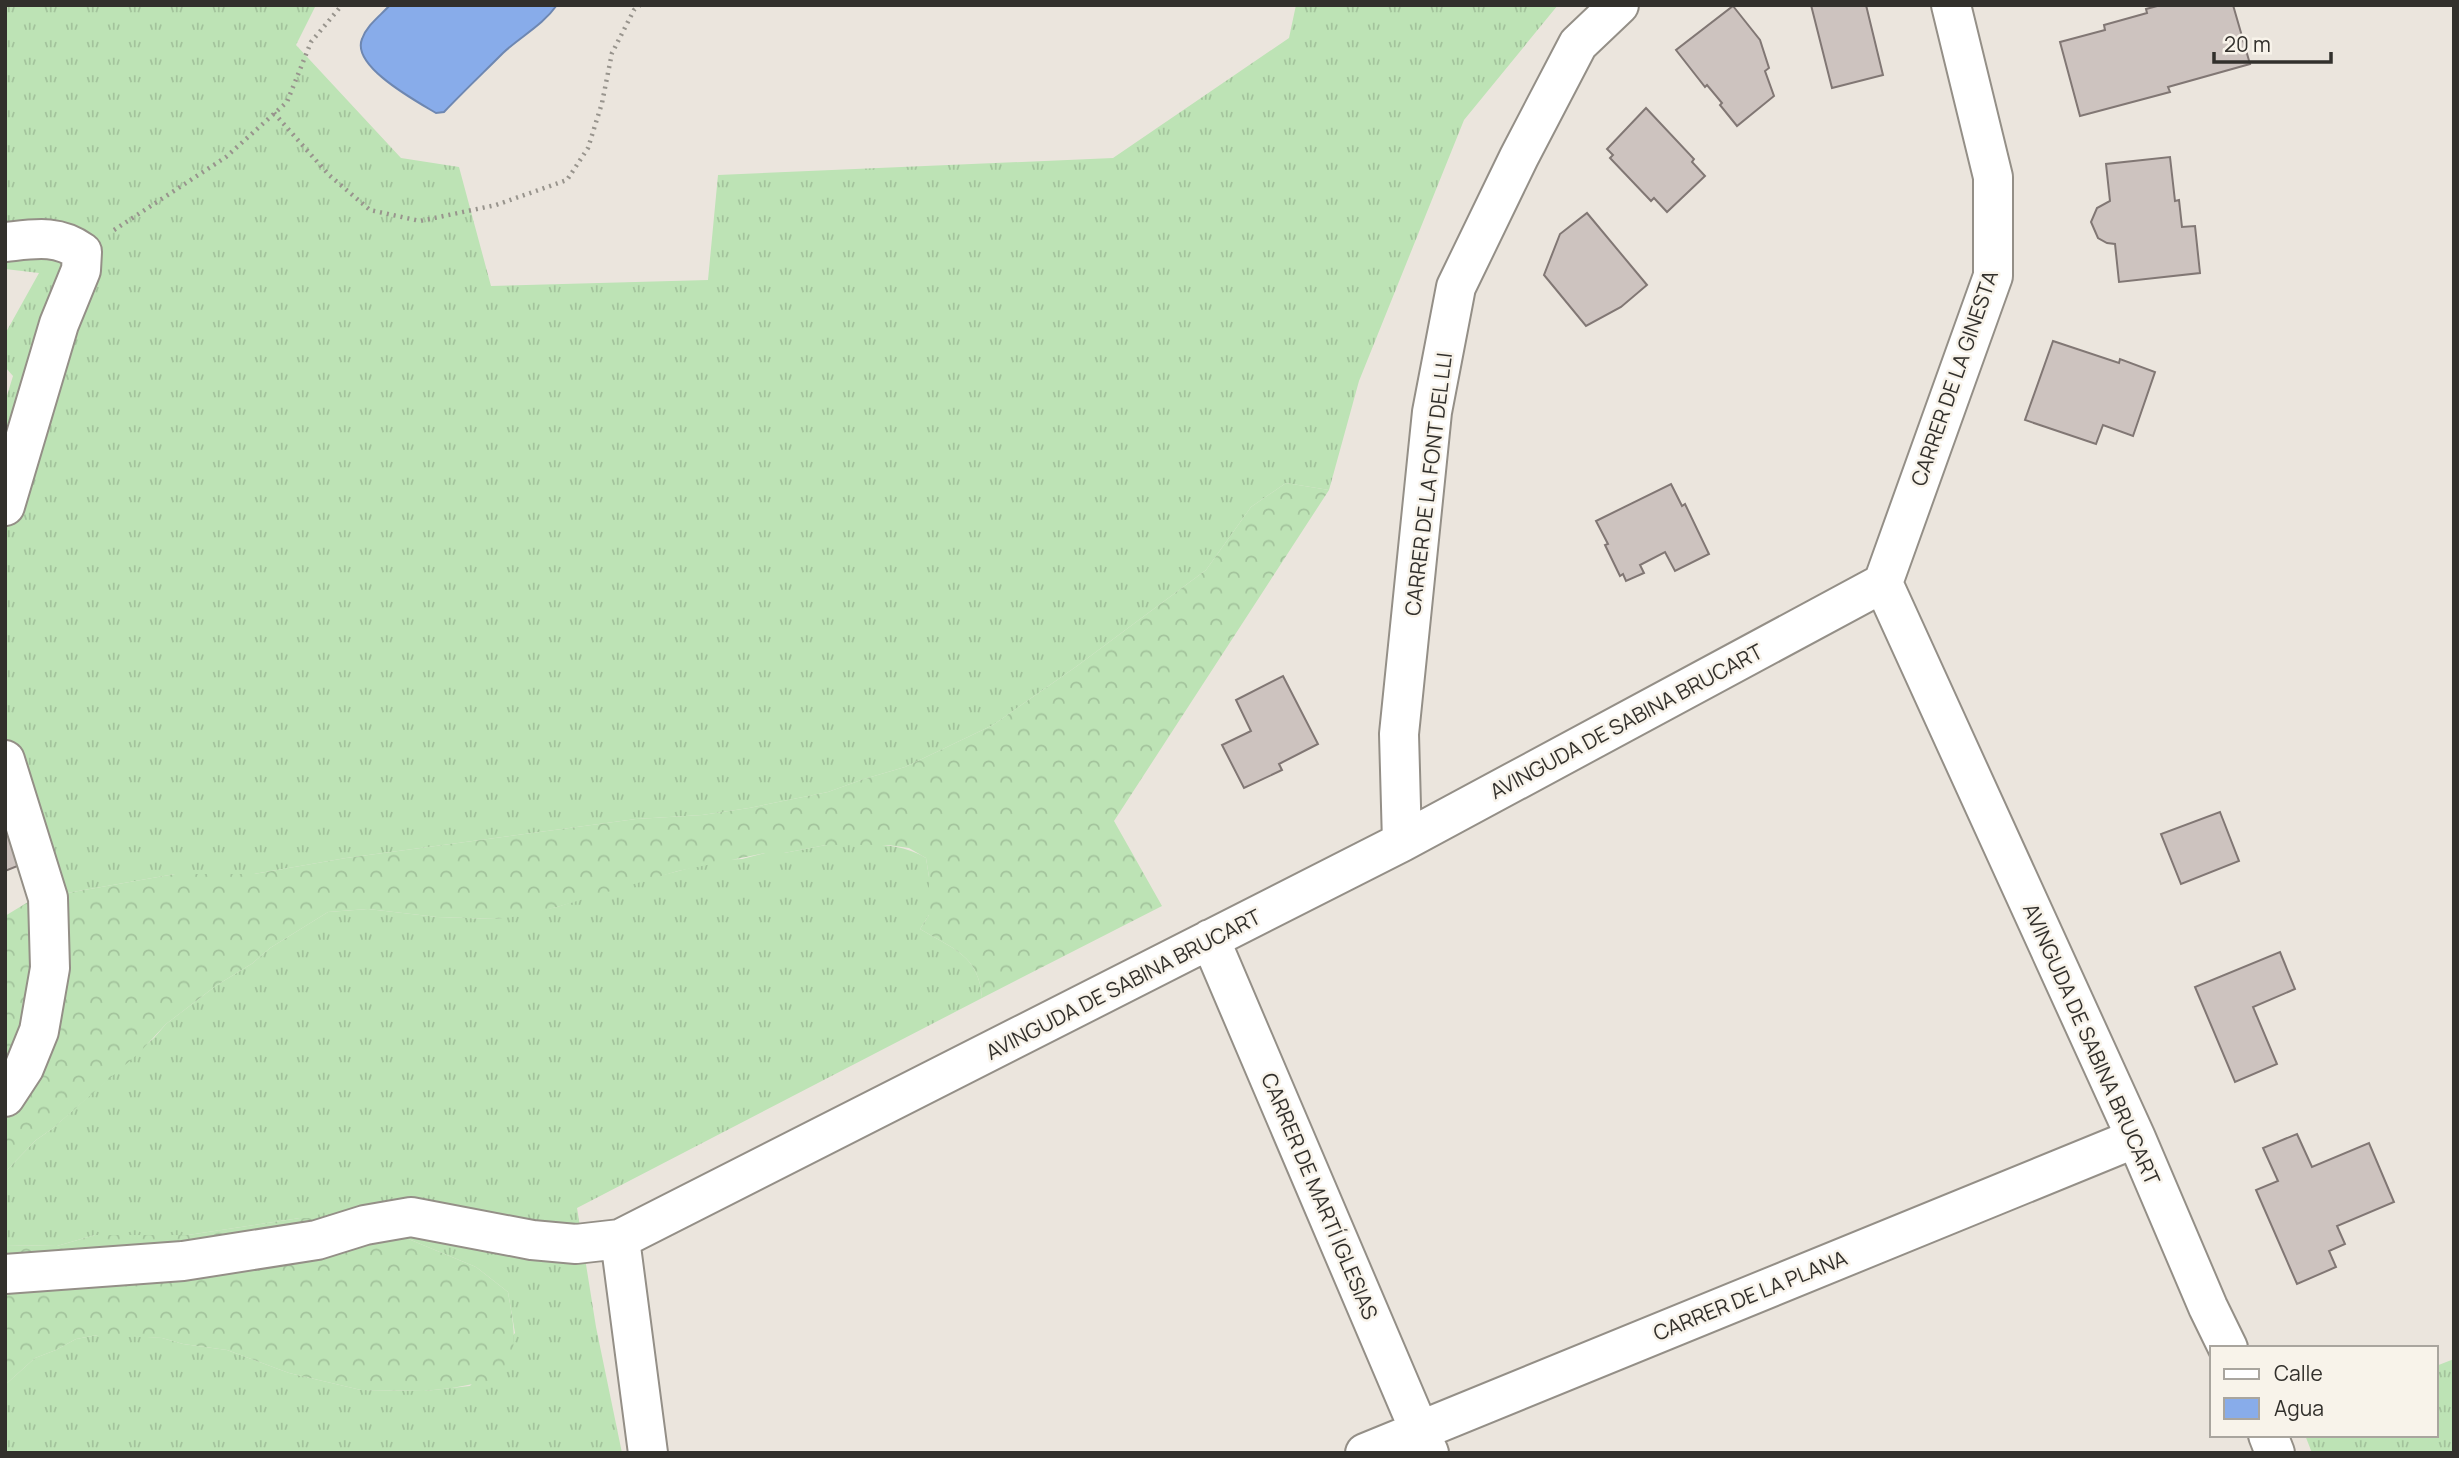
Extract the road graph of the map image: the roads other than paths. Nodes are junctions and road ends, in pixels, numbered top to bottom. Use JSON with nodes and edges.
{"nodes":[{"id":1,"x":1619,"y":5,"type":"edge"},
{"id":2,"x":1951,"y":5,"type":"edge"},
{"id":3,"x":5,"y":242,"type":"edge"},
{"id":4,"x":5,"y":506,"type":"edge"},
{"id":5,"x":1883,"y":583,"type":"junction"},
{"id":6,"x":5,"y":760,"type":"edge"},
{"id":7,"x":1402,"y":842,"type":"junction"},
{"id":8,"x":1210,"y":939,"type":"junction"},
{"id":9,"x":5,"y":1097,"type":"edge"},
{"id":10,"x":2136,"y":1138,"type":"junction"},
{"id":11,"x":620,"y":1239,"type":"junction"},
{"id":12,"x":5,"y":1274,"type":"edge"},
{"id":13,"x":2227,"y":1346,"type":"edge"},
{"id":14,"x":1424,"y":1441,"type":"edge"},
{"id":15,"x":648,"y":1453,"type":"edge"},
{"id":16,"x":1365,"y":1453,"type":"edge"}],
"edges":[{"from":1,"to":7,"type":"street","name":"CARRER DE LA FONT DEL LLI"},
{"from":2,"to":5,"type":"street","name":"CARRER DE LA GINESTA"},
{"from":3,"to":4,"type":"street"},
{"from":5,"to":7,"type":"street","name":"AVINGUDA DE SABINA BRUCART"},
{"from":5,"to":10,"type":"street","name":"AVINGUDA DE SABINA BRUCART"},
{"from":6,"to":9,"type":"street"},
{"from":7,"to":8,"type":"street","name":"AVINGUDA DE SABINA BRUCART"},
{"from":8,"to":11,"type":"street","name":"AVINGUDA DE SABINA BRUCART"},
{"from":8,"to":14,"type":"street","name":"CARRER DE MARTÍ IGLESIAS"},
{"from":10,"to":13,"type":"street","name":"AVINGUDA DE SABINA BRUCART"},
{"from":10,"to":14,"type":"street","name":"CARRER DE LA PLANA"},
{"from":11,"to":12,"type":"street"},
{"from":11,"to":15,"type":"street"},
{"from":14,"to":16,"type":"street","name":"CARRER DE LA PLANA"}]}
